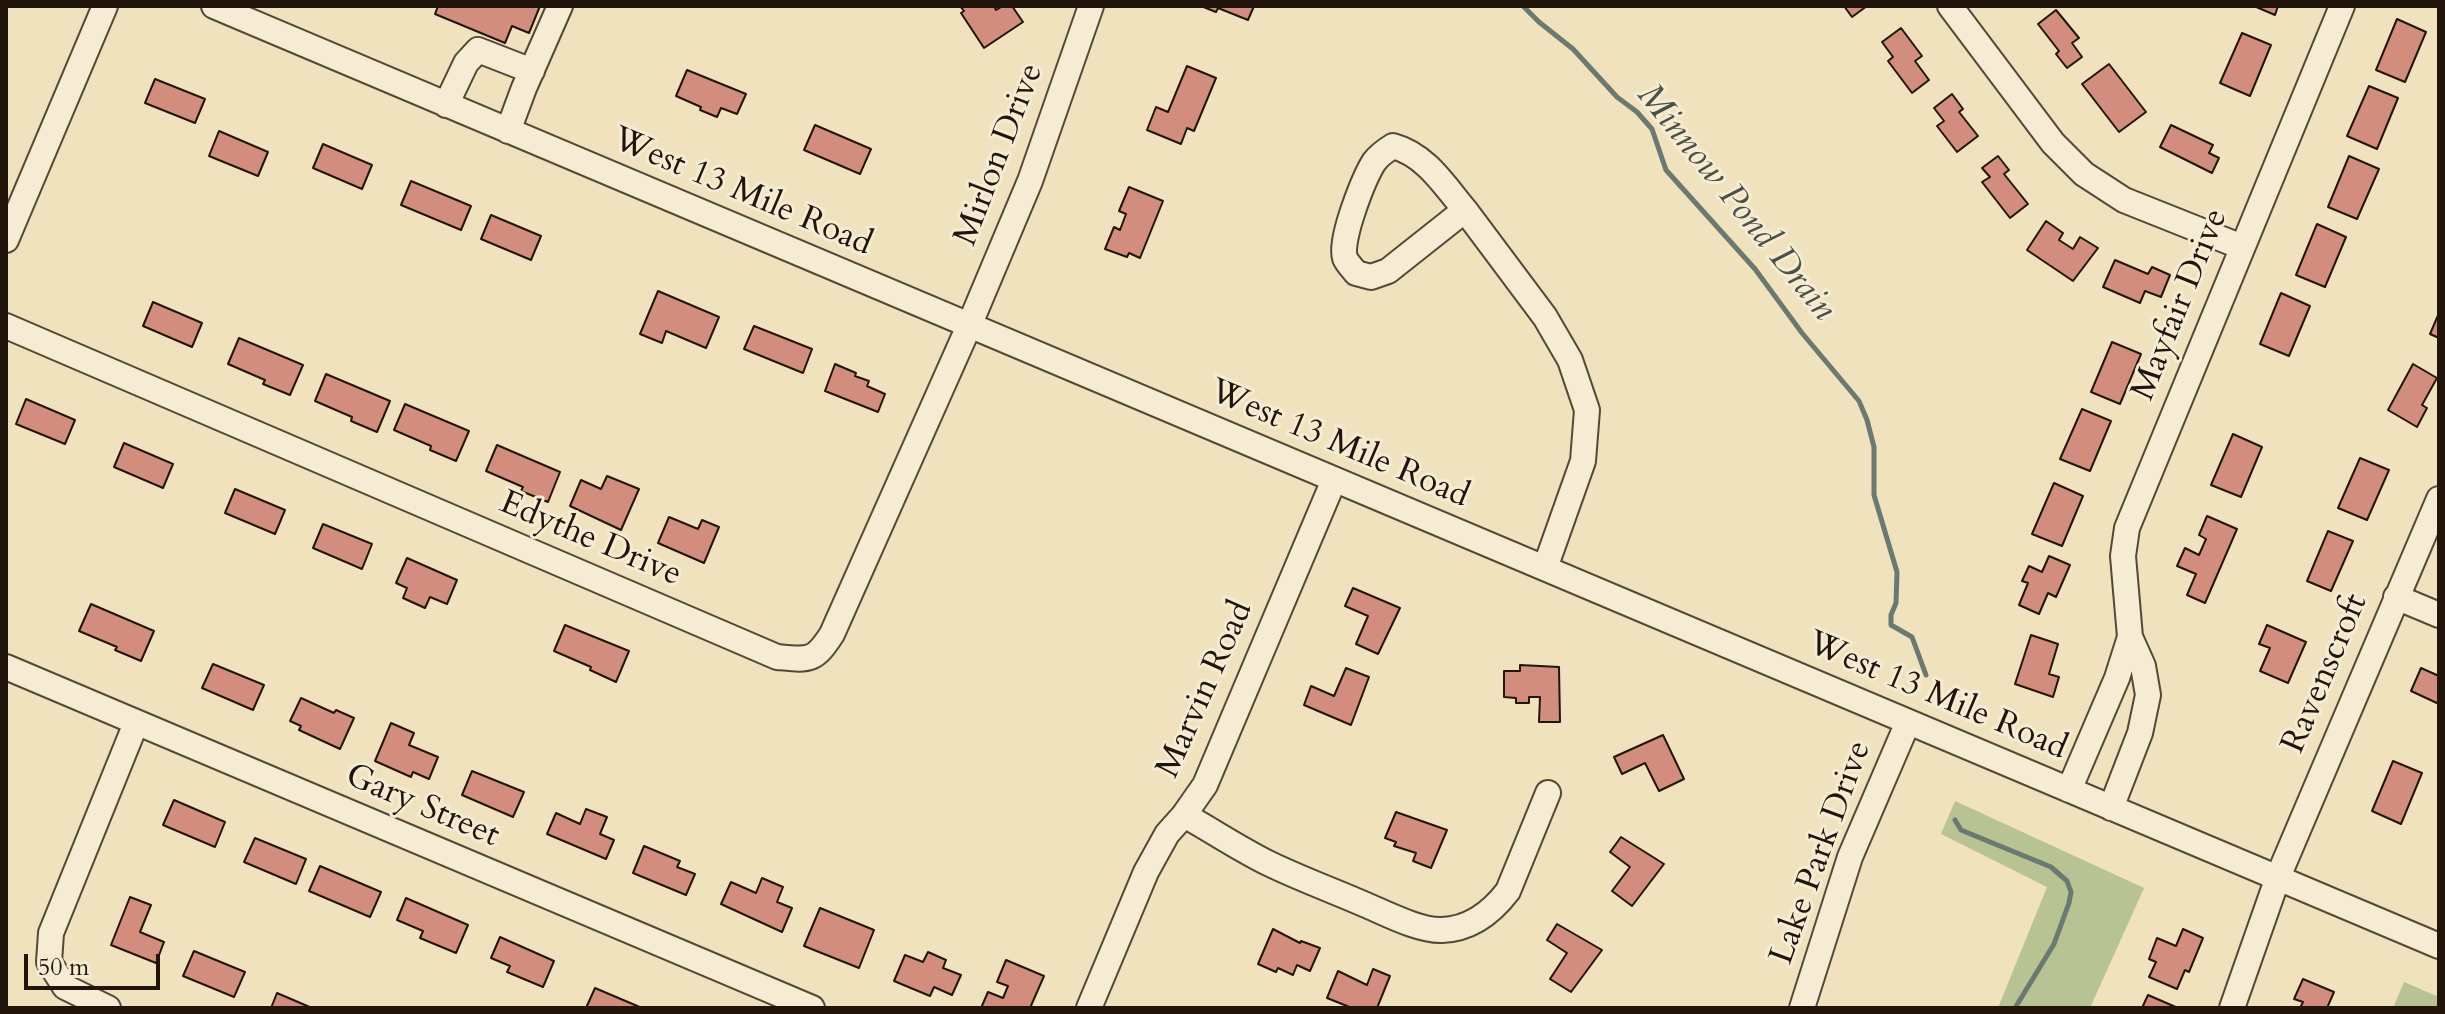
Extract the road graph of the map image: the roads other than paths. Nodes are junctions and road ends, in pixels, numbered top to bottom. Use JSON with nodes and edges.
{"nodes":[{"id":1,"x":105,"y":6,"type":"edge"},
{"id":2,"x":214,"y":6,"type":"edge"},
{"id":3,"x":560,"y":6,"type":"edge"},
{"id":4,"x":1091,"y":6,"type":"edge"},
{"id":5,"x":1950,"y":6,"type":"edge"},
{"id":6,"x":2342,"y":6,"type":"edge"},
{"id":7,"x":532,"y":71,"type":"junction"},
{"id":8,"x":446,"y":105,"type":"junction"},
{"id":9,"x":508,"y":131,"type":"junction"},
{"id":10,"x":14,"y":199,"type":"edge"},
{"id":11,"x":1465,"y":210,"type":"junction"},
{"id":12,"x":6,"y":240,"type":"edge"},
{"id":13,"x":2242,"y":247,"type":"junction"},
{"id":14,"x":6,"y":326,"type":"edge"},
{"id":15,"x":969,"y":326,"type":"junction"},
{"id":16,"x":1334,"y":480,"type":"junction"},
{"id":17,"x":2439,"y":499,"type":"edge"},
{"id":18,"x":1545,"y":568,"type":"junction"},
{"id":19,"x":2396,"y":597,"type":"junction"},
{"id":20,"x":2439,"y":615,"type":"edge"},
{"id":21,"x":2130,"y":637,"type":"junction"},
{"id":22,"x":6,"y":667,"type":"edge"},
{"id":23,"x":1908,"y":722,"type":"junction"},
{"id":24,"x":136,"y":723,"type":"junction"},
{"id":25,"x":2069,"y":790,"type":"junction"},
{"id":26,"x":1548,"y":793,"type":"dead end"},
{"id":27,"x":2111,"y":808,"type":"junction"},
{"id":28,"x":1184,"y":815,"type":"junction"},
{"id":29,"x":2278,"y":877,"type":"junction"},
{"id":30,"x":2439,"y":946,"type":"edge"},
{"id":31,"x":108,"y":1008,"type":"edge"},
{"id":32,"x":812,"y":1008,"type":"edge"},
{"id":33,"x":1089,"y":1008,"type":"edge"},
{"id":34,"x":1802,"y":1008,"type":"edge"},
{"id":35,"x":2232,"y":1008,"type":"edge"}],
"edges":[{"from":1,"to":10,"type":"street"},
{"from":2,"to":8,"type":"street","name":"West 13 Mile Road"},
{"from":3,"to":7,"type":"street"},
{"from":4,"to":15,"type":"street","name":"Mirlon Drive"},
{"from":5,"to":13,"type":"street"},
{"from":6,"to":13,"type":"street","name":"Mayfair Drive"},
{"from":7,"to":8,"type":"street"},
{"from":7,"to":9,"type":"street"},
{"from":8,"to":9,"type":"street","name":"West 13 Mile Road"},
{"from":9,"to":15,"type":"street","name":"West 13 Mile Road"},
{"from":10,"to":12,"type":"street"},
{"from":11,"to":11,"type":"street"},
{"from":11,"to":18,"type":"street"},
{"from":13,"to":21,"type":"street","name":"Mayfair Drive"},
{"from":14,"to":15,"type":"street","name":"Edythe Drive"},
{"from":15,"to":16,"type":"street","name":"West 13 Mile Road"},
{"from":16,"to":18,"type":"street","name":"West 13 Mile Road"},
{"from":16,"to":28,"type":"street","name":"Marvin Road"},
{"from":17,"to":19,"type":"street","name":"Ravenscroft"},
{"from":18,"to":23,"type":"street","name":"West 13 Mile Road"},
{"from":19,"to":20,"type":"street"},
{"from":19,"to":29,"type":"street","name":"Ravenscroft"},
{"from":21,"to":25,"type":"street","name":"Mayfair Drive"},
{"from":21,"to":27,"type":"street","name":"Mayfair Drive"},
{"from":22,"to":24,"type":"street","name":"Gary Street"},
{"from":23,"to":25,"type":"street","name":"West 13 Mile Road"},
{"from":23,"to":34,"type":"street","name":"Lake Park Drive"},
{"from":24,"to":31,"type":"street"},
{"from":24,"to":32,"type":"street","name":"Gary Street"},
{"from":25,"to":27,"type":"street","name":"West 13 Mile Road"},
{"from":26,"to":28,"type":"street"},
{"from":27,"to":29,"type":"street","name":"West 13 Mile Road"},
{"from":28,"to":33,"type":"street","name":"Marvin Road"},
{"from":29,"to":30,"type":"street","name":"West 13 Mile Road"},
{"from":29,"to":35,"type":"street","name":"Ravenscroft"}]}
